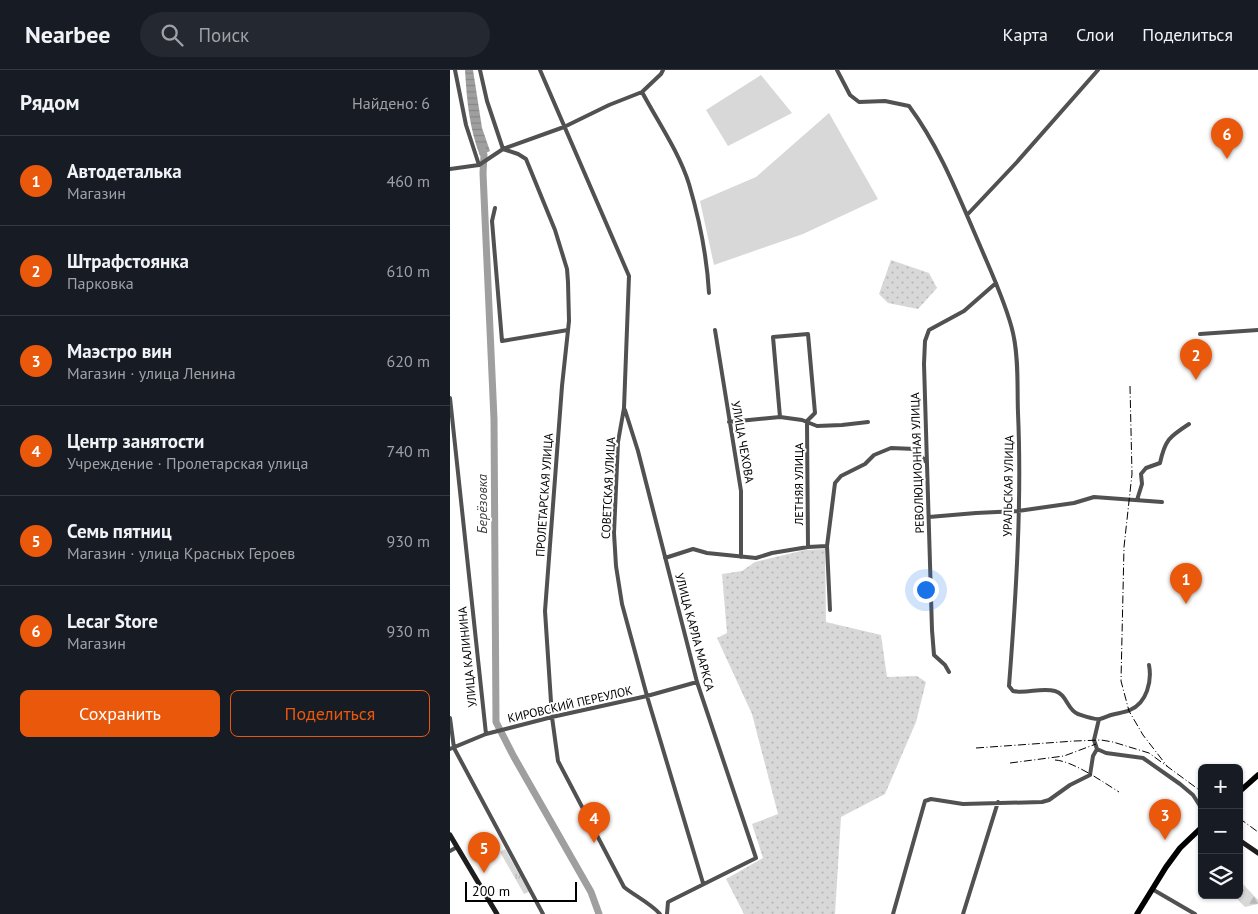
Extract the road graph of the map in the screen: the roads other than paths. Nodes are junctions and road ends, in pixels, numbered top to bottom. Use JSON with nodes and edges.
{"nodes":[{"id":1,"x":455,"y":70,"type":"edge"},
{"id":2,"x":480,"y":70,"type":"edge"},
{"id":3,"x":540,"y":70,"type":"edge"},
{"id":4,"x":663,"y":70,"type":"edge"},
{"id":5,"x":838,"y":70,"type":"edge"},
{"id":6,"x":1098,"y":70,"type":"edge"},
{"id":7,"x":642,"y":92,"type":"junction"},
{"id":8,"x":564,"y":127,"type":"junction"},
{"id":9,"x":503,"y":149,"type":"junction"},
{"id":10,"x":479,"y":165,"type":"junction"},
{"id":11,"x":450,"y":169,"type":"edge"},
{"id":12,"x":495,"y":208,"type":"dead end"},
{"id":13,"x":967,"y":215,"type":"junction"},
{"id":14,"x":996,"y":283,"type":"junction"},
{"id":15,"x":709,"y":293,"type":"dead end"},
{"id":16,"x":568,"y":330,"type":"junction"},
{"id":17,"x":715,"y":330,"type":"dead end"},
{"id":18,"x":1258,"y":330,"type":"edge"},
{"id":19,"x":1200,"y":334,"type":"dead end"},
{"id":20,"x":450,"y":398,"type":"edge"},
{"id":21,"x":624,"y":408,"type":"junction"},
{"id":22,"x":780,"y":417,"type":"junction"},
{"id":23,"x":807,"y":421,"type":"junction"},
{"id":24,"x":729,"y":422,"type":"junction"},
{"id":25,"x":868,"y":422,"type":"dead end"},
{"id":26,"x":1189,"y":424,"type":"dead end"},
{"id":27,"x":927,"y":463,"type":"junction"},
{"id":28,"x":1137,"y":500,"type":"junction"},
{"id":29,"x":1162,"y":502,"type":"dead end"},
{"id":30,"x":1018,"y":511,"type":"junction"},
{"id":31,"x":929,"y":517,"type":"junction"},
{"id":32,"x":827,"y":546,"type":"junction"},
{"id":33,"x":808,"y":547,"type":"junction"},
{"id":34,"x":741,"y":557,"type":"junction"},
{"id":35,"x":665,"y":558,"type":"junction"},
{"id":36,"x":830,"y":610,"type":"dead end"},
{"id":37,"x":1149,"y":665,"type":"dead end"},
{"id":38,"x":949,"y":672,"type":"dead end"},
{"id":39,"x":697,"y":682,"type":"junction"},
{"id":40,"x":648,"y":696,"type":"junction"},
{"id":41,"x":552,"y":717,"type":"junction"},
{"id":42,"x":450,"y":718,"type":"edge"},
{"id":43,"x":1099,"y":720,"type":"junction"},
{"id":44,"x":486,"y":734,"type":"junction"},
{"id":45,"x":452,"y":748,"type":"edge"},
{"id":46,"x":1097,"y":749,"type":"junction"},
{"id":47,"x":1258,"y":775,"type":"edge"},
{"id":48,"x":1243,"y":788,"type":"edge"},
{"id":49,"x":998,"y":802,"type":"junction"},
{"id":50,"x":1198,"y":803,"type":"edge"},
{"id":51,"x":1198,"y":831,"type":"edge"},
{"id":52,"x":450,"y":834,"type":"edge"},
{"id":53,"x":1243,"y":843,"type":"edge"},
{"id":54,"x":457,"y":847,"type":"junction"},
{"id":55,"x":450,"y":851,"type":"edge"},
{"id":56,"x":1258,"y":853,"type":"edge"},
{"id":57,"x":703,"y":884,"type":"junction"},
{"id":58,"x":1152,"y":888,"type":"junction"},
{"id":59,"x":543,"y":913,"type":"edge"},
{"id":60,"x":498,"y":914,"type":"edge"},
{"id":61,"x":537,"y":914,"type":"edge"},
{"id":62,"x":660,"y":914,"type":"edge"},
{"id":63,"x":666,"y":914,"type":"edge"},
{"id":64,"x":893,"y":914,"type":"edge"},
{"id":65,"x":963,"y":914,"type":"edge"},
{"id":66,"x":1137,"y":914,"type":"edge"},
{"id":67,"x":1195,"y":914,"type":"edge"}],
"edges":[{"from":1,"to":10,"type":"street"},
{"from":2,"to":9,"type":"street"},
{"from":3,"to":8,"type":"street","name":"СОВЕТСКАЯ УЛИЦА"},
{"from":4,"to":7,"type":"street"},
{"from":5,"to":13,"type":"street","name":"УРАЛЬСКАЯ УЛИЦА"},
{"from":6,"to":13,"type":"street"},
{"from":7,"to":8,"type":"street"},
{"from":7,"to":15,"type":"street"},
{"from":8,"to":9,"type":"street"},
{"from":8,"to":21,"type":"street","name":"СОВЕТСКАЯ УЛИЦА"},
{"from":9,"to":10,"type":"street"},
{"from":9,"to":16,"type":"street","name":"ПРОЛЕТАРСКАЯ УЛИЦА"},
{"from":10,"to":11,"type":"street"},
{"from":12,"to":16,"type":"street"},
{"from":13,"to":14,"type":"street","name":"УРАЛЬСКАЯ УЛИЦА"},
{"from":14,"to":27,"type":"street","name":"РЕВОЛЮЦИОННАЯ УЛИЦА"},
{"from":14,"to":30,"type":"street","name":"УРАЛЬСКАЯ УЛИЦА"},
{"from":16,"to":41,"type":"street","name":"ПРОЛЕТАРСКАЯ УЛИЦА"},
{"from":17,"to":24,"type":"street","name":"УЛИЦА ЧЕХОВА"},
{"from":18,"to":19,"type":"street"},
{"from":20,"to":44,"type":"street","name":"УЛИЦА КАЛИНИНА"},
{"from":21,"to":35,"type":"street","name":"УЛИЦА КАРЛА МАРКСА"},
{"from":21,"to":40,"type":"street","name":"СОВЕТСКАЯ УЛИЦА"},
{"from":22,"to":23,"type":"street"},
{"from":22,"to":23,"type":"street","name":"ЛЕТНЯЯ УЛИЦА"},
{"from":22,"to":24,"type":"street"},
{"from":23,"to":25,"type":"street"},
{"from":23,"to":33,"type":"street","name":"ЛЕТНЯЯ УЛИЦА"},
{"from":24,"to":34,"type":"street","name":"УЛИЦА ЧЕХОВА"},
{"from":26,"to":28,"type":"street"},
{"from":27,"to":31,"type":"street","name":"РЕВОЛЮЦИОННАЯ УЛИЦА"},
{"from":27,"to":32,"type":"street"},
{"from":28,"to":29,"type":"street"},
{"from":28,"to":30,"type":"street"},
{"from":30,"to":31,"type":"street"},
{"from":30,"to":43,"type":"street","name":"УРАЛЬСКАЯ УЛИЦА"},
{"from":31,"to":38,"type":"street","name":"РЕВОЛЮЦИОННАЯ УЛИЦА"},
{"from":32,"to":33,"type":"street"},
{"from":32,"to":36,"type":"street"},
{"from":33,"to":34,"type":"street"},
{"from":34,"to":35,"type":"street"},
{"from":35,"to":39,"type":"street","name":"УЛИЦА КАРЛА МАРКСА"},
{"from":37,"to":43,"type":"street"},
{"from":39,"to":40,"type":"street","name":"КИРОВСКИЙ ПЕРЕУЛОК"},
{"from":39,"to":57,"type":"street","name":"УЛИЦА КАРЛА МАРКСА"},
{"from":40,"to":41,"type":"street","name":"КИРОВСКИЙ ПЕРЕУЛОК"},
{"from":40,"to":57,"type":"street","name":"СОВЕТСКАЯ УЛИЦА"},
{"from":41,"to":44,"type":"street","name":"КИРОВСКИЙ ПЕРЕУЛОК"},
{"from":41,"to":62,"type":"street","name":"ПРОЛЕТАРСКАЯ УЛИЦА"},
{"from":42,"to":45,"type":"street"},
{"from":43,"to":46,"type":"street"},
{"from":44,"to":45,"type":"street","name":"КИРОВСКИЙ ПЕРЕУЛОК"},
{"from":45,"to":59,"type":"street"},
{"from":46,"to":49,"type":"street"},
{"from":46,"to":50,"type":"street"},
{"from":47,"to":48,"type":"main road"},
{"from":49,"to":64,"type":"street"},
{"from":49,"to":65,"type":"street"},
{"from":51,"to":58,"type":"main road"},
{"from":52,"to":54,"type":"main road"},
{"from":53,"to":56,"type":"main road"},
{"from":54,"to":55,"type":"street"},
{"from":54,"to":60,"type":"main road"},
{"from":57,"to":63,"type":"street"},
{"from":58,"to":66,"type":"main road"},
{"from":58,"to":67,"type":"street"},
{"from":59,"to":61,"type":"street"}]}
